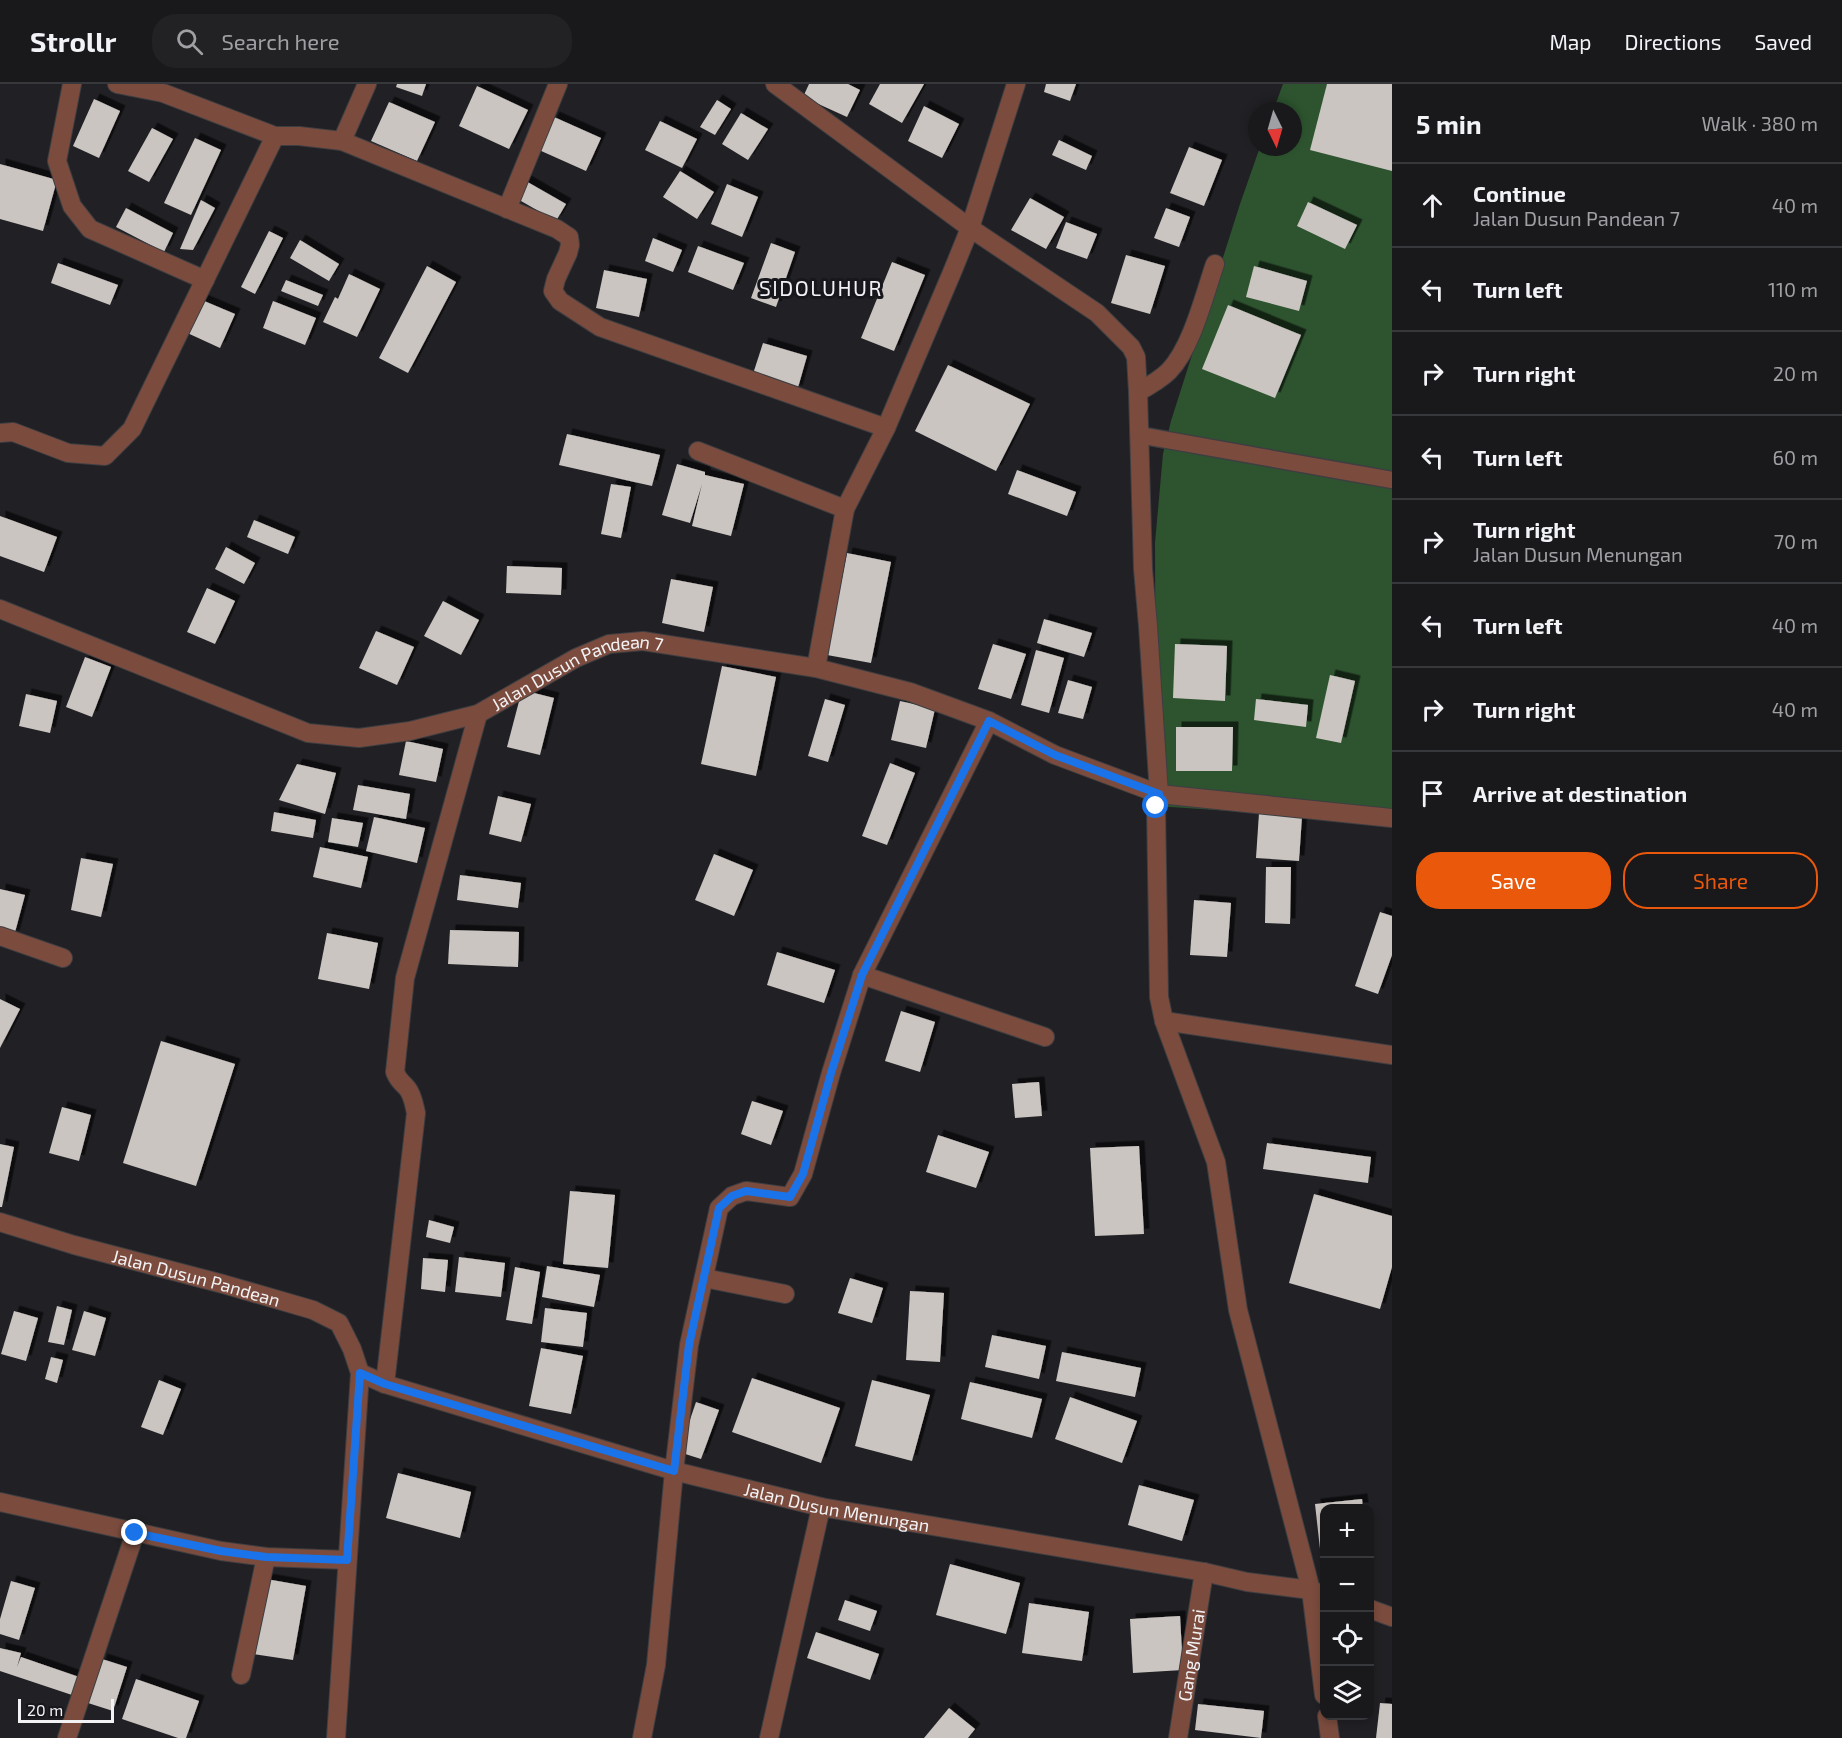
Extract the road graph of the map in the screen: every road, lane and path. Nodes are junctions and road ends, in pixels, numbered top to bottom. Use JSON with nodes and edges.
{"nodes":[{"id":1,"x":72,"y":84,"type":"edge"},
{"id":2,"x":117,"y":84,"type":"edge"},
{"id":3,"x":367,"y":84,"type":"edge"},
{"id":4,"x":558,"y":84,"type":"edge"},
{"id":5,"x":776,"y":84,"type":"edge"},
{"id":6,"x":1016,"y":84,"type":"edge"},
{"id":7,"x":275,"y":136,"type":"junction"},
{"id":8,"x":342,"y":141,"type":"junction"},
{"id":9,"x":507,"y":209,"type":"junction"},
{"id":10,"x":970,"y":228,"type":"junction"},
{"id":11,"x":1215,"y":264,"type":"dead end"},
{"id":12,"x":205,"y":280,"type":"junction"},
{"id":13,"x":1138,"y":392,"type":"junction"},
{"id":14,"x":886,"y":428,"type":"junction"},
{"id":15,"x":0,"y":433,"type":"edge"},
{"id":16,"x":1139,"y":435,"type":"junction"},
{"id":17,"x":698,"y":451,"type":"dead end"},
{"id":18,"x":1392,"y":480,"type":"edge"},
{"id":19,"x":845,"y":509,"type":"junction"},
{"id":20,"x":0,"y":609,"type":"edge"},
{"id":21,"x":816,"y":668,"type":"junction"},
{"id":22,"x":478,"y":714,"type":"junction"},
{"id":23,"x":989,"y":721,"type":"junction"},
{"id":24,"x":1159,"y":794,"type":"junction"},
{"id":25,"x":1392,"y":818,"type":"edge"},
{"id":26,"x":0,"y":936,"type":"edge"},
{"id":27,"x":63,"y":958,"type":"dead end"},
{"id":28,"x":862,"y":975,"type":"junction"},
{"id":29,"x":1164,"y":1021,"type":"junction"},
{"id":30,"x":1046,"y":1037,"type":"dead end"},
{"id":31,"x":1392,"y":1055,"type":"edge"},
{"id":32,"x":0,"y":1222,"type":"edge"},
{"id":33,"x":704,"y":1278,"type":"junction"},
{"id":34,"x":785,"y":1294,"type":"dead end"},
{"id":35,"x":360,"y":1373,"type":"junction"},
{"id":36,"x":385,"y":1384,"type":"junction"},
{"id":37,"x":674,"y":1471,"type":"junction"},
{"id":38,"x":0,"y":1502,"type":"edge"},
{"id":39,"x":821,"y":1507,"type":"junction"},
{"id":40,"x":135,"y":1533,"type":"junction"},
{"id":41,"x":266,"y":1557,"type":"junction"},
{"id":42,"x":347,"y":1560,"type":"junction"},
{"id":43,"x":1204,"y":1572,"type":"junction"},
{"id":44,"x":1318,"y":1593,"type":"edge"},
{"id":45,"x":1374,"y":1610,"type":"edge"},
{"id":46,"x":1392,"y":1617,"type":"edge"},
{"id":47,"x":1322,"y":1666,"type":"edge"},
{"id":48,"x":241,"y":1675,"type":"dead end"},
{"id":49,"x":1328,"y":1720,"type":"edge"},
{"id":50,"x":67,"y":1738,"type":"edge"},
{"id":51,"x":336,"y":1738,"type":"edge"},
{"id":52,"x":642,"y":1738,"type":"edge"},
{"id":53,"x":769,"y":1738,"type":"edge"},
{"id":54,"x":1178,"y":1738,"type":"edge"},
{"id":55,"x":1330,"y":1738,"type":"edge"}],
"edges":[{"from":1,"to":12,"type":"street"},
{"from":2,"to":7,"type":"street"},
{"from":3,"to":8,"type":"street"},
{"from":4,"to":9,"type":"street"},
{"from":5,"to":10,"type":"street"},
{"from":6,"to":10,"type":"street"},
{"from":7,"to":8,"type":"street"},
{"from":7,"to":12,"type":"street"},
{"from":8,"to":9,"type":"street"},
{"from":9,"to":14,"type":"street"},
{"from":10,"to":13,"type":"street"},
{"from":10,"to":14,"type":"street"},
{"from":11,"to":13,"type":"street"},
{"from":12,"to":15,"type":"street"},
{"from":13,"to":16,"type":"street"},
{"from":14,"to":19,"type":"street"},
{"from":16,"to":18,"type":"lane"},
{"from":16,"to":24,"type":"street"},
{"from":17,"to":19,"type":"street"},
{"from":19,"to":21,"type":"street"},
{"from":20,"to":22,"type":"street","name":"Jalan Dusun Pandean 7"},
{"from":21,"to":22,"type":"street","name":"Jalan Dusun Pandean 7"},
{"from":21,"to":23,"type":"street","name":"Jalan Dusun Pandean 7"},
{"from":22,"to":36,"type":"street"},
{"from":23,"to":24,"type":"street","name":"Jalan Dusun Pandean 7"},
{"from":23,"to":28,"type":"street"},
{"from":24,"to":25,"type":"street","name":"Jalan Dusun Pandean 7"},
{"from":24,"to":29,"type":"street"},
{"from":26,"to":27,"type":"street"},
{"from":28,"to":30,"type":"street"},
{"from":28,"to":33,"type":"street"},
{"from":29,"to":31,"type":"street"},
{"from":29,"to":44,"type":"street"},
{"from":32,"to":35,"type":"street","name":"Jalan Dusun Pandean"},
{"from":33,"to":34,"type":"street"},
{"from":33,"to":37,"type":"street"},
{"from":35,"to":36,"type":"street","name":"Jalan Dusun Menungan"},
{"from":35,"to":42,"type":"street"},
{"from":36,"to":37,"type":"street","name":"Jalan Dusun Menungan"},
{"from":37,"to":39,"type":"street","name":"Jalan Dusun Menungan"},
{"from":37,"to":52,"type":"street"},
{"from":38,"to":40,"type":"street"},
{"from":39,"to":43,"type":"street","name":"Jalan Dusun Menungan"},
{"from":39,"to":53,"type":"street"},
{"from":40,"to":41,"type":"street"},
{"from":40,"to":50,"type":"street"},
{"from":41,"to":42,"type":"street"},
{"from":41,"to":48,"type":"street"},
{"from":42,"to":51,"type":"street"},
{"from":43,"to":44,"type":"street","name":"Jalan Dusun Menungan"},
{"from":43,"to":54,"type":"street","name":"Gang Murai"},
{"from":44,"to":47,"type":"street"},
{"from":45,"to":46,"type":"street"},
{"from":49,"to":55,"type":"street"}]}
